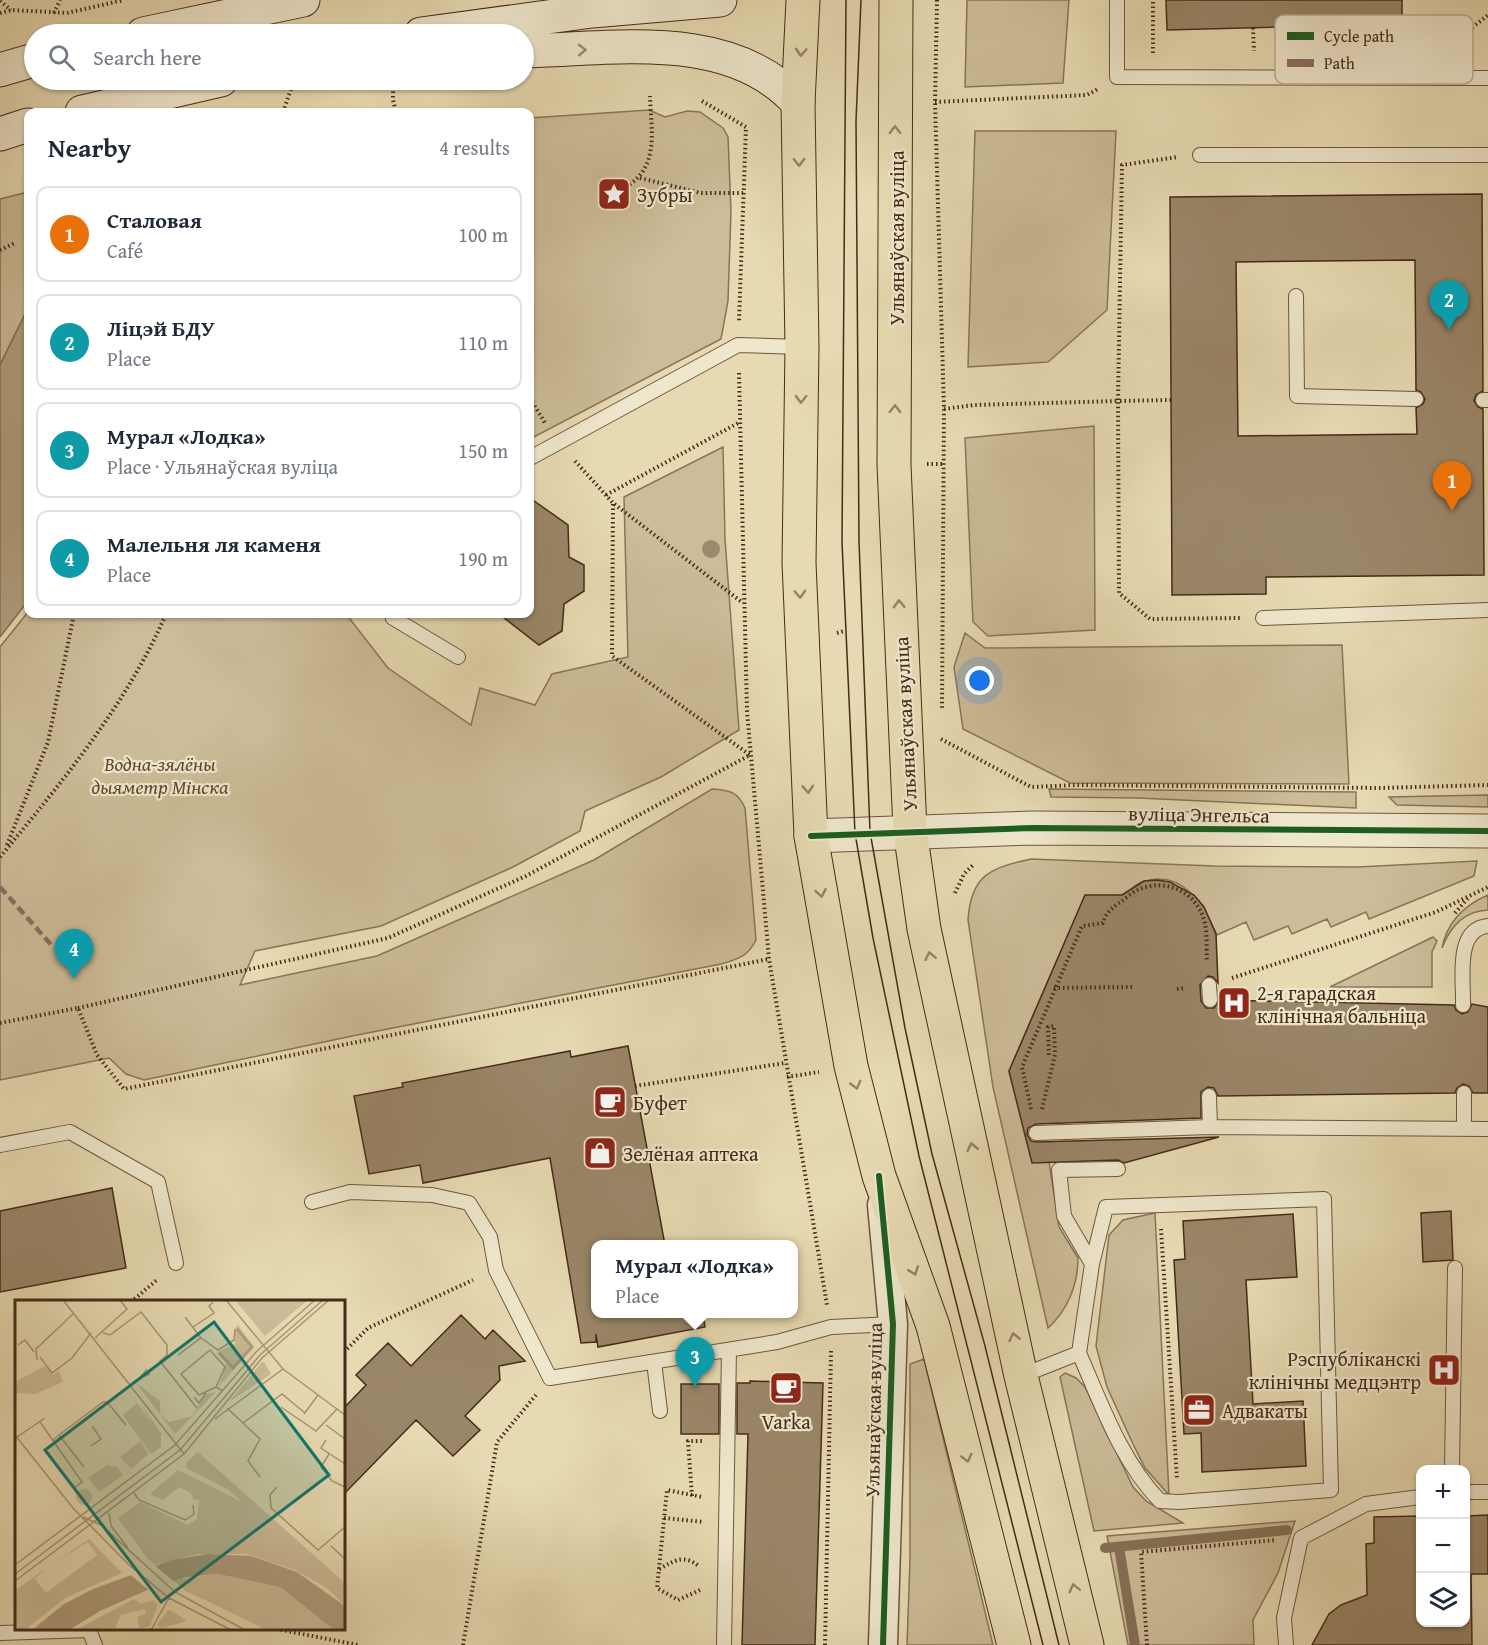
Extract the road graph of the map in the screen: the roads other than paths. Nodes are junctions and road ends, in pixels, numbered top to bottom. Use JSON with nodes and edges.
{"nodes":[{"id":1,"x":303,"y":0,"type":"edge"},
{"id":2,"x":720,"y":0,"type":"edge"},
{"id":3,"x":803,"y":0,"type":"edge"},
{"id":4,"x":896,"y":0,"type":"edge"},
{"id":5,"x":1118,"y":2,"type":"dead end"},
{"id":6,"x":190,"y":24,"type":"edge"},
{"id":7,"x":495,"y":24,"type":"edge"},
{"id":8,"x":534,"y":51,"type":"edge"},
{"id":9,"x":24,"y":63,"type":"edge"},
{"id":10,"x":0,"y":70,"type":"edge"},
{"id":11,"x":1275,"y":77,"type":"edge"},
{"id":12,"x":1473,"y":78,"type":"edge"},
{"id":13,"x":1488,"y":78,"type":"edge"},
{"id":14,"x":178,"y":90,"type":"edge"},
{"id":15,"x":798,"y":103,"type":"junction"},
{"id":16,"x":99,"y":108,"type":"edge"},
{"id":17,"x":24,"y":127,"type":"edge"},
{"id":18,"x":0,"y":134,"type":"edge"},
{"id":19,"x":1200,"y":155,"type":"road end"},
{"id":20,"x":1488,"y":155,"type":"edge"},
{"id":21,"x":1296,"y":296,"type":"dead end"},
{"id":22,"x":802,"y":347,"type":"junction"},
{"id":23,"x":1416,"y":399,"type":"dead end"},
{"id":24,"x":534,"y":456,"type":"edge"},
{"id":25,"x":1488,"y":610,"type":"edge"},
{"id":26,"x":393,"y":618,"type":"edge"},
{"id":27,"x":1263,"y":618,"type":"road end"},
{"id":28,"x":458,"y":657,"type":"dead end"},
{"id":29,"x":910,"y":830,"type":"junction"},
{"id":30,"x":1488,"y":831,"type":"edge"},
{"id":31,"x":811,"y":836,"type":"junction"},
{"id":32,"x":1488,"y":926,"type":"edge"},
{"id":33,"x":1209,"y":985,"type":"road end"},
{"id":34,"x":1210,"y":1000,"type":"dead end"},
{"id":35,"x":1463,"y":1005,"type":"dead end"},
{"id":36,"x":1464,"y":1093,"type":"dead end"},
{"id":37,"x":1209,"y":1095,"type":"dead end"},
{"id":38,"x":1210,"y":1128,"type":"junction"},
{"id":39,"x":1464,"y":1129,"type":"junction"},
{"id":40,"x":1488,"y":1129,"type":"edge"},
{"id":41,"x":1036,"y":1133,"type":"road end"},
{"id":42,"x":0,"y":1145,"type":"edge"},
{"id":43,"x":1118,"y":1169,"type":"dead end"},
{"id":44,"x":879,"y":1176,"type":"junction"},
{"id":45,"x":312,"y":1202,"type":"dead end"},
{"id":46,"x":176,"y":1263,"type":"road end"},
{"id":47,"x":1092,"y":1264,"type":"junction"},
{"id":48,"x":1455,"y":1268,"type":"dead end"},
{"id":49,"x":892,"y":1324,"type":"junction"},
{"id":50,"x":729,"y":1350,"type":"junction"},
{"id":51,"x":1079,"y":1353,"type":"junction"},
{"id":52,"x":654,"y":1362,"type":"junction"},
{"id":53,"x":1022,"y":1376,"type":"junction"},
{"id":54,"x":660,"y":1411,"type":"dead end"},
{"id":55,"x":1452,"y":1465,"type":"edge"},
{"id":56,"x":1470,"y":1492,"type":"edge"},
{"id":57,"x":1488,"y":1492,"type":"edge"},
{"id":58,"x":1416,"y":1498,"type":"edge"},
{"id":59,"x":0,"y":1633,"type":"edge"},
{"id":60,"x":95,"y":1645,"type":"edge"},
{"id":61,"x":724,"y":1645,"type":"edge"},
{"id":62,"x":883,"y":1645,"type":"edge"},
{"id":63,"x":1014,"y":1645,"type":"edge"},
{"id":64,"x":1087,"y":1645,"type":"edge"},
{"id":65,"x":1286,"y":1645,"type":"edge"}],
"edges":[{"from":1,"to":6,"type":"main road"},
{"from":2,"to":7,"type":"main road"},
{"from":3,"to":15,"type":"main road","name":"Ульянаўская вуліца","one_way":true},
{"from":29,"to":4,"type":"main road","name":"Ульянаўская вуліца","one_way":true},
{"from":5,"to":11,"type":"lane"},
{"from":8,"to":15,"type":"main road","one_way":true},
{"from":9,"to":10,"type":"main road"},
{"from":12,"to":13,"type":"lane"},
{"from":14,"to":16,"type":"main road"},
{"from":15,"to":22,"type":"main road","name":"Ульянаўская вуліца","one_way":true},
{"from":17,"to":18,"type":"main road"},
{"from":19,"to":20,"type":"lane"},
{"from":21,"to":23,"type":"lane"},
{"from":22,"to":24,"type":"lane"},
{"from":22,"to":31,"type":"main road","name":"Ульянаўская вуліца","one_way":true},
{"from":25,"to":27,"type":"lane"},
{"from":26,"to":28,"type":"lane"},
{"from":29,"to":30,"type":"main road","name":"вуліца Энгельса"},
{"from":29,"to":31,"type":"main road","name":"вуліца Энгельса"},
{"from":53,"to":29,"type":"main road","name":"Ульянаўская вуліца","one_way":true},
{"from":31,"to":44,"type":"main road","name":"Ульянаўская вуліца","one_way":true},
{"from":32,"to":35,"type":"lane"},
{"from":33,"to":34,"type":"lane"},
{"from":36,"to":39,"type":"lane"},
{"from":37,"to":38,"type":"lane"},
{"from":38,"to":39,"type":"lane"},
{"from":38,"to":41,"type":"lane"},
{"from":39,"to":40,"type":"lane"},
{"from":42,"to":46,"type":"lane"},
{"from":43,"to":47,"type":"lane"},
{"from":44,"to":49,"type":"street","name":"Ульянаўская вуліца"},
{"from":44,"to":63,"type":"main road","name":"Ульянаўская вуліца","one_way":true},
{"from":45,"to":52,"type":"lane"},
{"from":47,"to":51,"type":"lane"},
{"from":47,"to":51,"type":"lane"},
{"from":48,"to":55,"type":"lane"},
{"from":49,"to":50,"type":"lane"},
{"from":49,"to":62,"type":"street","name":"Ульянаўская вуліца"},
{"from":50,"to":52,"type":"lane"},
{"from":50,"to":61,"type":"lane"},
{"from":51,"to":53,"type":"lane"},
{"from":52,"to":54,"type":"lane"},
{"from":64,"to":53,"type":"main road","name":"Ульянаўская вуліца","one_way":true},
{"from":56,"to":57,"type":"lane"},
{"from":58,"to":65,"type":"lane"},
{"from":59,"to":60,"type":"lane"}]}
